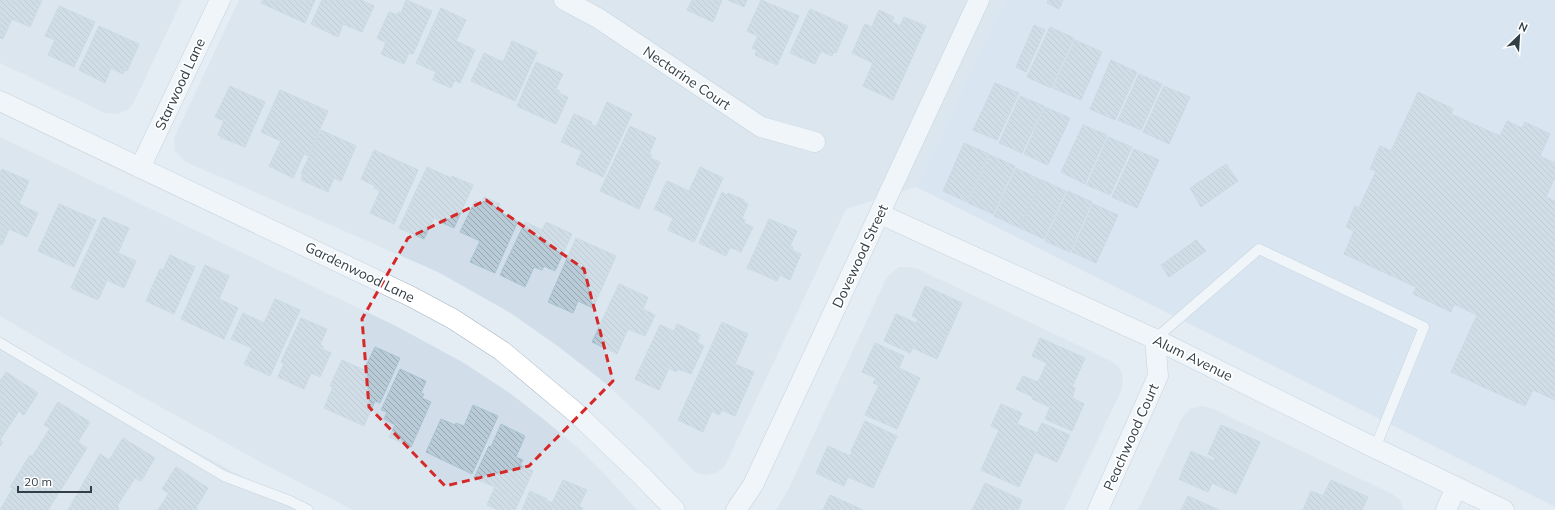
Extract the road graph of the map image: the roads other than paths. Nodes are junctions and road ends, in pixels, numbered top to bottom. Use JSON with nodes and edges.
{"nodes":[{"id":1,"x":220,"y":0,"type":"edge"},
{"id":2,"x":564,"y":0,"type":"edge"},
{"id":3,"x":979,"y":0,"type":"edge"},
{"id":4,"x":0,"y":101,"type":"edge"},
{"id":5,"x":815,"y":142,"type":"dead end"},
{"id":6,"x":140,"y":168,"type":"junction"},
{"id":7,"x":880,"y":214,"type":"junction"},
{"id":8,"x":1155,"y":339,"type":"junction"},
{"id":9,"x":0,"y":343,"type":"edge"},
{"id":10,"x":1375,"y":448,"type":"junction"},
{"id":11,"x":1456,"y":487,"type":"junction"},
{"id":12,"x":308,"y":510,"type":"edge"},
{"id":13,"x":675,"y":510,"type":"edge"},
{"id":14,"x":736,"y":510,"type":"edge"},
{"id":15,"x":1098,"y":510,"type":"edge"},
{"id":16,"x":1446,"y":510,"type":"edge"},
{"id":17,"x":1504,"y":510,"type":"edge"}],
"edges":[{"from":1,"to":6,"type":"street","name":"Starwood Lane"},
{"from":2,"to":5,"type":"street","name":"Nectarine Court"},
{"from":3,"to":7,"type":"street","name":"Dovewood Street"},
{"from":4,"to":6,"type":"street","name":"Gardenwood Lane"},
{"from":6,"to":13,"type":"street","name":"Gardenwood Lane"},
{"from":7,"to":8,"type":"street","name":"Alum Avenue"},
{"from":7,"to":14,"type":"street","name":"Dovewood Street"},
{"from":8,"to":10,"type":"street","name":"Alum Avenue"},
{"from":8,"to":10,"type":"lane"},
{"from":8,"to":15,"type":"street","name":"Peachwood Court"},
{"from":9,"to":12,"type":"lane"},
{"from":10,"to":11,"type":"street","name":"Alum Avenue"},
{"from":11,"to":16,"type":"street"},
{"from":11,"to":17,"type":"street","name":"Alum Avenue"}]}
